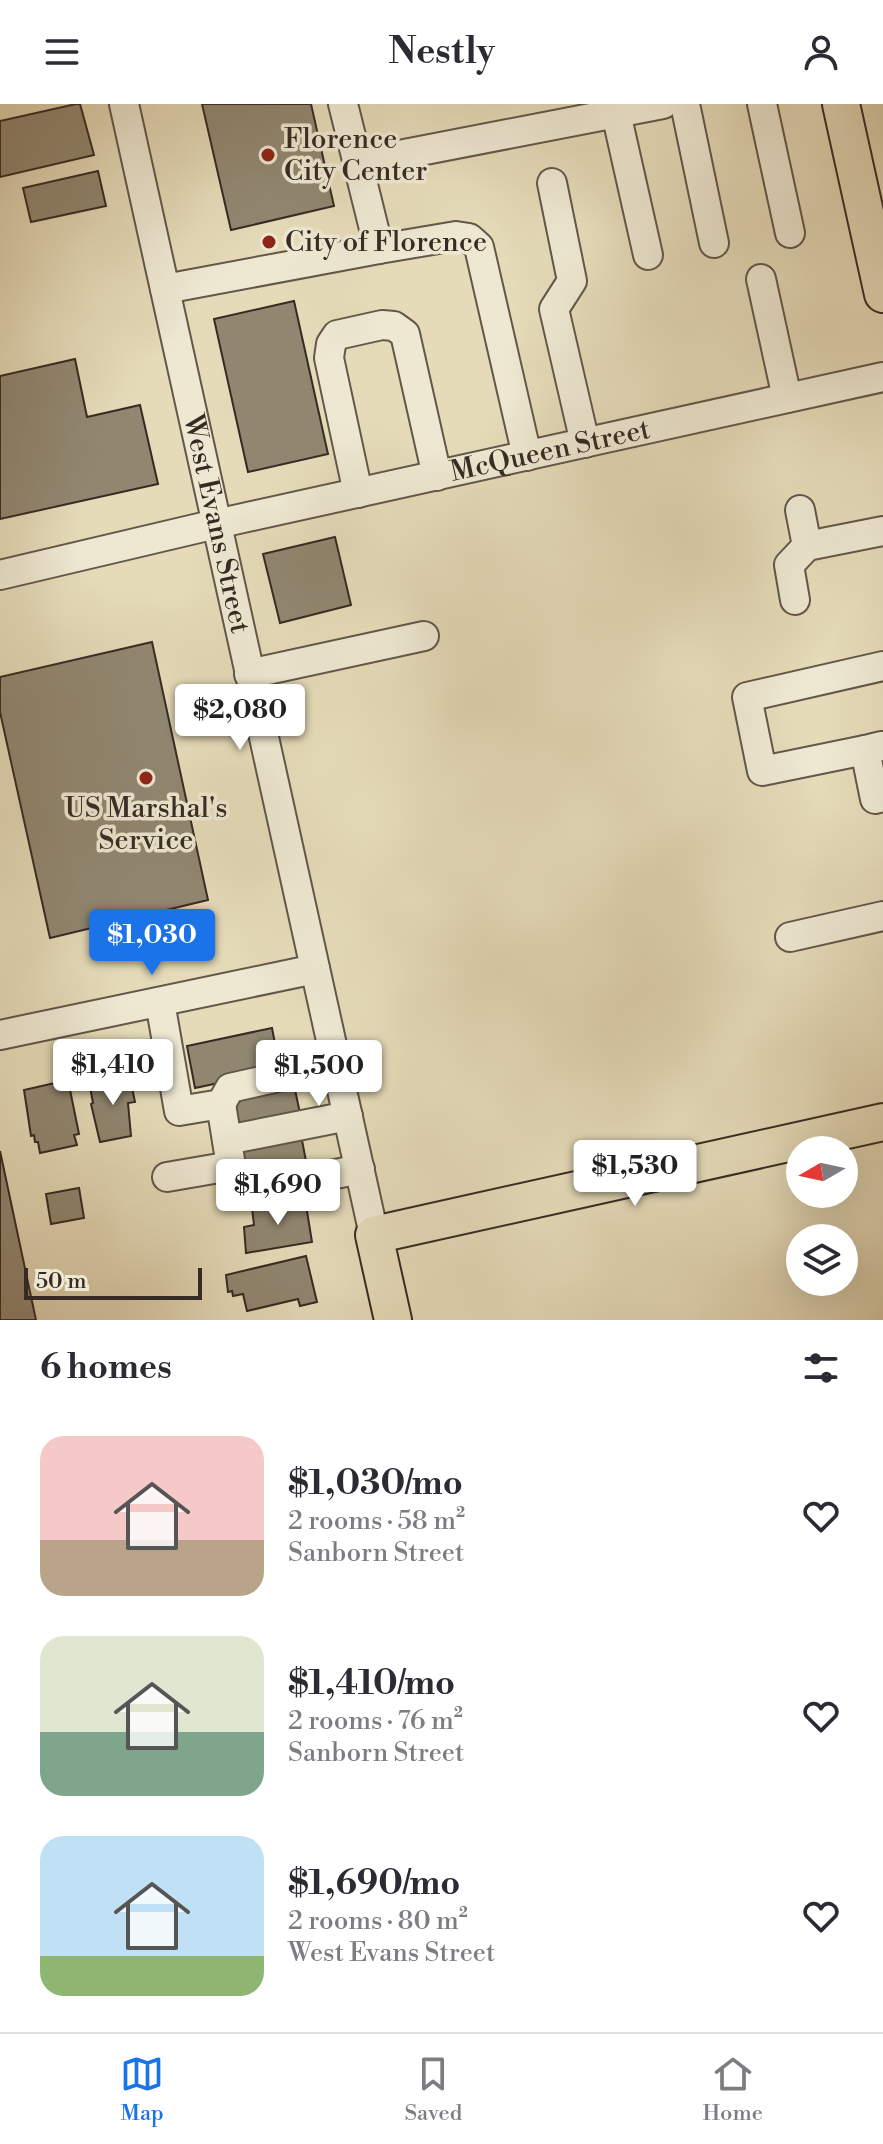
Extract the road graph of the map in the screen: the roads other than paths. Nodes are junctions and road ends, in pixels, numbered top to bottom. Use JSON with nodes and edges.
{"nodes":[{"id":1,"x":124,"y":104,"type":"edge"},
{"id":2,"x":343,"y":104,"type":"edge"},
{"id":3,"x":685,"y":104,"type":"edge"},
{"id":4,"x":762,"y":104,"type":"edge"},
{"id":5,"x":841,"y":104,"type":"edge"},
{"id":6,"x":656,"y":105,"type":"edge"},
{"id":7,"x":616,"y":113,"type":"junction"},
{"id":8,"x":358,"y":163,"type":"junction"},
{"id":9,"x":552,"y":183,"type":"dead end"},
{"id":10,"x":790,"y":233,"type":"dead end"},
{"id":11,"x":714,"y":243,"type":"dead end"},
{"id":12,"x":379,"y":249,"type":"junction"},
{"id":13,"x":648,"y":255,"type":"dead end"},
{"id":14,"x":761,"y":279,"type":"dead end"},
{"id":15,"x":165,"y":289,"type":"junction"},
{"id":16,"x":883,"y":294,"type":"edge"},
{"id":17,"x":883,"y":377,"type":"edge"},
{"id":18,"x":787,"y":398,"type":"junction"},
{"id":19,"x":585,"y":443,"type":"junction"},
{"id":20,"x":527,"y":456,"type":"junction"},
{"id":21,"x":437,"y":476,"type":"junction"},
{"id":22,"x":358,"y":493,"type":"junction"},
{"id":23,"x":800,"y":510,"type":"dead end"},
{"id":24,"x":216,"y":524,"type":"junction"},
{"id":25,"x":883,"y":531,"type":"edge"},
{"id":26,"x":807,"y":546,"type":"junction"},
{"id":27,"x":0,"y":575,"type":"edge"},
{"id":28,"x":795,"y":600,"type":"dead end"},
{"id":29,"x":424,"y":636,"type":"dead end"},
{"id":30,"x":883,"y":666,"type":"edge"},
{"id":31,"x":249,"y":674,"type":"junction"},
{"id":32,"x":874,"y":748,"type":"edge"},
{"id":33,"x":883,"y":797,"type":"edge"},
{"id":34,"x":883,"y":916,"type":"edge"},
{"id":35,"x":790,"y":937,"type":"dead end"},
{"id":36,"x":315,"y":969,"type":"junction"},
{"id":37,"x":160,"y":1002,"type":"junction"},
{"id":38,"x":0,"y":1035,"type":"edge"},
{"id":39,"x":336,"y":1064,"type":"junction"},
{"id":40,"x":221,"y":1104,"type":"junction"},
{"id":41,"x":348,"y":1116,"type":"junction"},
{"id":42,"x":883,"y":1122,"type":"edge"},
{"id":43,"x":229,"y":1153,"type":"junction"},
{"id":44,"x":360,"y":1169,"type":"junction"},
{"id":45,"x":167,"y":1177,"type":"dead end"},
{"id":46,"x":374,"y":1235,"type":"junction"},
{"id":47,"x":393,"y":1320,"type":"edge"}],
"edges":[{"from":1,"to":15,"type":"street","name":"West Evans Street"},
{"from":2,"to":8,"type":"street"},
{"from":3,"to":11,"type":"street"},
{"from":4,"to":10,"type":"street"},
{"from":5,"to":16,"type":"main road"},
{"from":6,"to":7,"type":"street"},
{"from":7,"to":8,"type":"street"},
{"from":7,"to":13,"type":"street"},
{"from":8,"to":12,"type":"street"},
{"from":9,"to":19,"type":"street"},
{"from":12,"to":15,"type":"street"},
{"from":12,"to":20,"type":"street"},
{"from":14,"to":18,"type":"street"},
{"from":15,"to":24,"type":"street","name":"West Evans Street"},
{"from":17,"to":18,"type":"street","name":"McQueen Street"},
{"from":18,"to":19,"type":"street","name":"McQueen Street"},
{"from":19,"to":20,"type":"street","name":"McQueen Street"},
{"from":20,"to":21,"type":"street","name":"McQueen Street"},
{"from":21,"to":22,"type":"street","name":"McQueen Street"},
{"from":21,"to":22,"type":"street"},
{"from":22,"to":24,"type":"street","name":"McQueen Street"},
{"from":23,"to":26,"type":"street"},
{"from":24,"to":27,"type":"street","name":"McQueen Street"},
{"from":24,"to":31,"type":"street","name":"West Evans Street"},
{"from":25,"to":26,"type":"street"},
{"from":26,"to":28,"type":"street"},
{"from":29,"to":31,"type":"street"},
{"from":30,"to":32,"type":"street"},
{"from":31,"to":36,"type":"street","name":"West Evans Street"},
{"from":32,"to":33,"type":"street"},
{"from":34,"to":35,"type":"street"},
{"from":36,"to":37,"type":"street"},
{"from":36,"to":39,"type":"street","name":"West Evans Street"},
{"from":37,"to":38,"type":"street"},
{"from":37,"to":40,"type":"street"},
{"from":39,"to":40,"type":"street"},
{"from":39,"to":41,"type":"street","name":"West Evans Street"},
{"from":40,"to":43,"type":"street"},
{"from":41,"to":43,"type":"street"},
{"from":41,"to":44,"type":"street","name":"West Evans Street"},
{"from":42,"to":46,"type":"main road"},
{"from":43,"to":44,"type":"street"},
{"from":43,"to":45,"type":"street"},
{"from":44,"to":46,"type":"street","name":"West Evans Street"},
{"from":46,"to":47,"type":"main road","name":"West Evans Street"}]}
